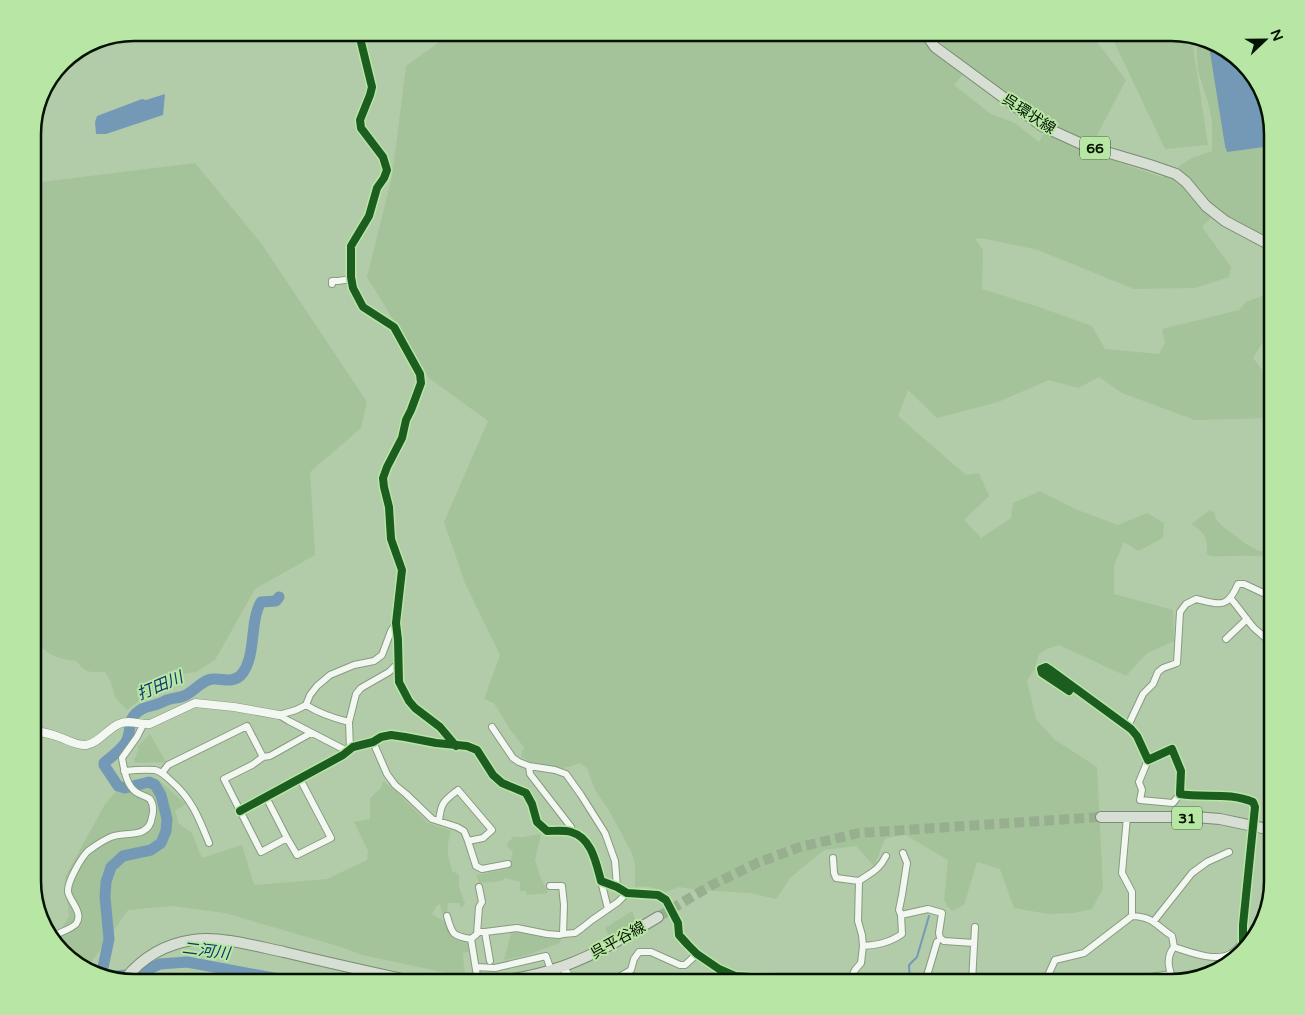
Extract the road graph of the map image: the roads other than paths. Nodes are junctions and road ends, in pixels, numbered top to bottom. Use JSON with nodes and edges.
{"nodes":[{"id":1,"x":361,"y":41,"type":"edge"},
{"id":2,"x":931,"y":41,"type":"edge"},
{"id":3,"x":1264,"y":242,"type":"edge"},
{"id":4,"x":351,"y":279,"type":"junction"},
{"id":5,"x":332,"y":284,"type":"dead end"},
{"id":6,"x":1264,"y":594,"type":"edge"},
{"id":7,"x":1231,"y":599,"type":"junction"},
{"id":8,"x":1247,"y":618,"type":"junction"},
{"id":9,"x":396,"y":623,"type":"junction"},
{"id":10,"x":1264,"y":635,"type":"edge"},
{"id":11,"x":1226,"y":639,"type":"dead end"},
{"id":12,"x":398,"y":663,"type":"junction"},
{"id":13,"x":1069,"y":691,"type":"dead end"},
{"id":14,"x":306,"y":705,"type":"junction"},
{"id":15,"x":279,"y":715,"type":"junction"},
{"id":16,"x":349,"y":722,"type":"junction"},
{"id":17,"x":143,"y":725,"type":"junction"},
{"id":18,"x":1128,"y":726,"type":"junction"},
{"id":19,"x":492,"y":728,"type":"dead end"},
{"id":20,"x":41,"y":732,"type":"edge"},
{"id":21,"x":311,"y":733,"type":"junction"},
{"id":22,"x":373,"y":742,"type":"junction"},
{"id":23,"x":456,"y":746,"type":"junction"},
{"id":24,"x":349,"y":750,"type":"junction"},
{"id":25,"x":263,"y":757,"type":"junction"},
{"id":26,"x":1148,"y":760,"type":"junction"},
{"id":27,"x":529,"y":766,"type":"junction"},
{"id":28,"x":124,"y":772,"type":"junction"},
{"id":29,"x":162,"y":773,"type":"junction"},
{"id":30,"x":300,"y":779,"type":"junction"},
{"id":31,"x":1180,"y":794,"type":"junction"},
{"id":32,"x":266,"y":797,"type":"junction"},
{"id":33,"x":1173,"y":803,"type":"junction"},
{"id":34,"x":240,"y":811,"type":"junction"},
{"id":35,"x":1127,"y":817,"type":"junction"},
{"id":36,"x":1101,"y":818,"type":"tunnel mouth"},
{"id":37,"x":1172,"y":818,"type":"junction"},
{"id":38,"x":439,"y":821,"type":"junction"},
{"id":39,"x":1253,"y":825,"type":"junction"},
{"id":40,"x":1264,"y":828,"type":"edge"},
{"id":41,"x":572,"y":832,"type":"junction"},
{"id":42,"x":287,"y":838,"type":"junction"},
{"id":43,"x":468,"y":841,"type":"junction"},
{"id":44,"x":209,"y":843,"type":"dead end"},
{"id":45,"x":1229,"y":852,"type":"dead end"},
{"id":46,"x":903,"y":853,"type":"dead end"},
{"id":47,"x":886,"y":856,"type":"dead end"},
{"id":48,"x":833,"y":858,"type":"dead end"},
{"id":49,"x":508,"y":864,"type":"dead end"},
{"id":50,"x":601,"y":880,"type":"junction"},
{"id":51,"x":859,"y":881,"type":"junction"},
{"id":52,"x":550,"y":886,"type":"dead end"},
{"id":53,"x":480,"y":887,"type":"dead end"},
{"id":54,"x":617,"y":887,"type":"junction"},
{"id":55,"x":627,"y":893,"type":"junction"},
{"id":56,"x":608,"y":908,"type":"junction"},
{"id":57,"x":901,"y":915,"type":"junction"},
{"id":58,"x":447,"y":916,"type":"dead end"},
{"id":59,"x":658,"y":916,"type":"tunnel mouth"},
{"id":60,"x":1132,"y":916,"type":"junction"},
{"id":61,"x":1154,"y":921,"type":"junction"},
{"id":62,"x":975,"y":927,"type":"dead end"},
{"id":63,"x":481,"y":932,"type":"junction"},
{"id":64,"x":58,"y":934,"type":"edge"},
{"id":65,"x":563,"y":934,"type":"junction"},
{"id":66,"x":1244,"y":937,"type":"edge"},
{"id":67,"x":471,"y":939,"type":"junction"},
{"id":68,"x":937,"y":942,"type":"dead end"},
{"id":69,"x":974,"y":943,"type":"junction"},
{"id":70,"x":863,"y":946,"type":"junction"},
{"id":71,"x":1174,"y":947,"type":"junction"},
{"id":72,"x":697,"y":954,"type":"junction"},
{"id":73,"x":1225,"y":956,"type":"edge"},
{"id":74,"x":490,"y":961,"type":"dead end"},
{"id":75,"x":563,"y":967,"type":"junction"},
{"id":76,"x":476,"y":968,"type":"junction"},
{"id":77,"x":550,"y":970,"type":"junction"},
{"id":78,"x":727,"y":972,"type":"joint"},
{"id":79,"x":130,"y":974,"type":"edge"},
{"id":80,"x":380,"y":974,"type":"edge"},
{"id":81,"x":477,"y":974,"type":"edge"},
{"id":82,"x":537,"y":974,"type":"edge"},
{"id":83,"x":567,"y":974,"type":"edge"},
{"id":84,"x":624,"y":974,"type":"edge"},
{"id":85,"x":733,"y":974,"type":"edge"},
{"id":86,"x":853,"y":974,"type":"edge"},
{"id":87,"x":927,"y":974,"type":"edge"},
{"id":88,"x":972,"y":974,"type":"edge"},
{"id":89,"x":1049,"y":974,"type":"edge"},
{"id":90,"x":1171,"y":974,"type":"edge"}],
"edges":[{"from":1,"to":4,"type":"street"},
{"from":2,"to":3,"type":"main road","name":"呉環状線","number":"66"},
{"from":4,"to":5,"type":"street"},
{"from":4,"to":9,"type":"street"},
{"from":6,"to":7,"type":"street"},
{"from":7,"to":8,"type":"street"},
{"from":7,"to":18,"type":"street"},
{"from":8,"to":10,"type":"street"},
{"from":8,"to":11,"type":"street"},
{"from":9,"to":12,"type":"street"},
{"from":9,"to":14,"type":"street"},
{"from":12,"to":16,"type":"street"},
{"from":12,"to":23,"type":"street"},
{"from":13,"to":18,"type":"street"},
{"from":14,"to":15,"type":"street"},
{"from":14,"to":16,"type":"street"},
{"from":15,"to":17,"type":"street"},
{"from":15,"to":21,"type":"street"},
{"from":16,"to":24,"type":"street"},
{"from":17,"to":20,"type":"street"},
{"from":17,"to":28,"type":"street"},
{"from":18,"to":26,"type":"street"},
{"from":19,"to":27,"type":"street"},
{"from":21,"to":24,"type":"street"},
{"from":21,"to":25,"type":"street"},
{"from":22,"to":23,"type":"street"},
{"from":22,"to":24,"type":"street"},
{"from":22,"to":38,"type":"street"},
{"from":23,"to":41,"type":"street"},
{"from":24,"to":30,"type":"street"},
{"from":25,"to":29,"type":"street"},
{"from":25,"to":34,"type":"street"},
{"from":26,"to":31,"type":"street"},
{"from":26,"to":33,"type":"street"},
{"from":27,"to":41,"type":"street"},
{"from":27,"to":54,"type":"street"},
{"from":28,"to":29,"type":"street"},
{"from":28,"to":64,"type":"street"},
{"from":29,"to":44,"type":"street"},
{"from":30,"to":32,"type":"street"},
{"from":30,"to":42,"type":"street"},
{"from":31,"to":33,"type":"street"},
{"from":31,"to":39,"type":"street"},
{"from":32,"to":34,"type":"street"},
{"from":32,"to":42,"type":"street"},
{"from":33,"to":37,"type":"street"},
{"from":34,"to":42,"type":"street"},
{"from":35,"to":36,"type":"main road","number":"31"},
{"from":35,"to":37,"type":"main road","number":"31"},
{"from":35,"to":60,"type":"street"},
{"from":37,"to":39,"type":"main road","number":"31"},
{"from":38,"to":43,"type":"street"},
{"from":38,"to":43,"type":"street"},
{"from":39,"to":40,"type":"main road","number":"31"},
{"from":39,"to":66,"type":"street"},
{"from":41,"to":50,"type":"street"},
{"from":43,"to":49,"type":"street"},
{"from":45,"to":61,"type":"street"},
{"from":46,"to":57,"type":"street"},
{"from":47,"to":51,"type":"street"},
{"from":48,"to":51,"type":"street"},
{"from":50,"to":54,"type":"street"},
{"from":50,"to":56,"type":"street"},
{"from":51,"to":70,"type":"street"},
{"from":52,"to":65,"type":"street"},
{"from":53,"to":63,"type":"street"},
{"from":54,"to":55,"type":"street"},
{"from":55,"to":56,"type":"street"},
{"from":55,"to":72,"type":"street"},
{"from":56,"to":65,"type":"street"},
{"from":57,"to":69,"type":"street"},
{"from":57,"to":70,"type":"street"},
{"from":58,"to":67,"type":"street"},
{"from":59,"to":75,"type":"main road","name":"呉平谷線"},
{"from":60,"to":61,"type":"street"},
{"from":60,"to":89,"type":"street"},
{"from":61,"to":71,"type":"street"},
{"from":62,"to":69,"type":"street"},
{"from":63,"to":65,"type":"street"},
{"from":63,"to":67,"type":"street"},
{"from":63,"to":74,"type":"street"},
{"from":67,"to":76,"type":"street"},
{"from":68,"to":87,"type":"street"},
{"from":69,"to":88,"type":"street"},
{"from":70,"to":86,"type":"street"},
{"from":71,"to":73,"type":"street"},
{"from":71,"to":90,"type":"street"},
{"from":72,"to":78,"type":"street"},
{"from":72,"to":84,"type":"street"},
{"from":75,"to":77,"type":"main road","name":"呉平谷線"},
{"from":75,"to":83,"type":"street"},
{"from":76,"to":77,"type":"street"},
{"from":76,"to":81,"type":"street"},
{"from":77,"to":82,"type":"main road","name":"呉平谷線"},
{"from":78,"to":85,"type":"street"},
{"from":79,"to":80,"type":"main road"}]}
